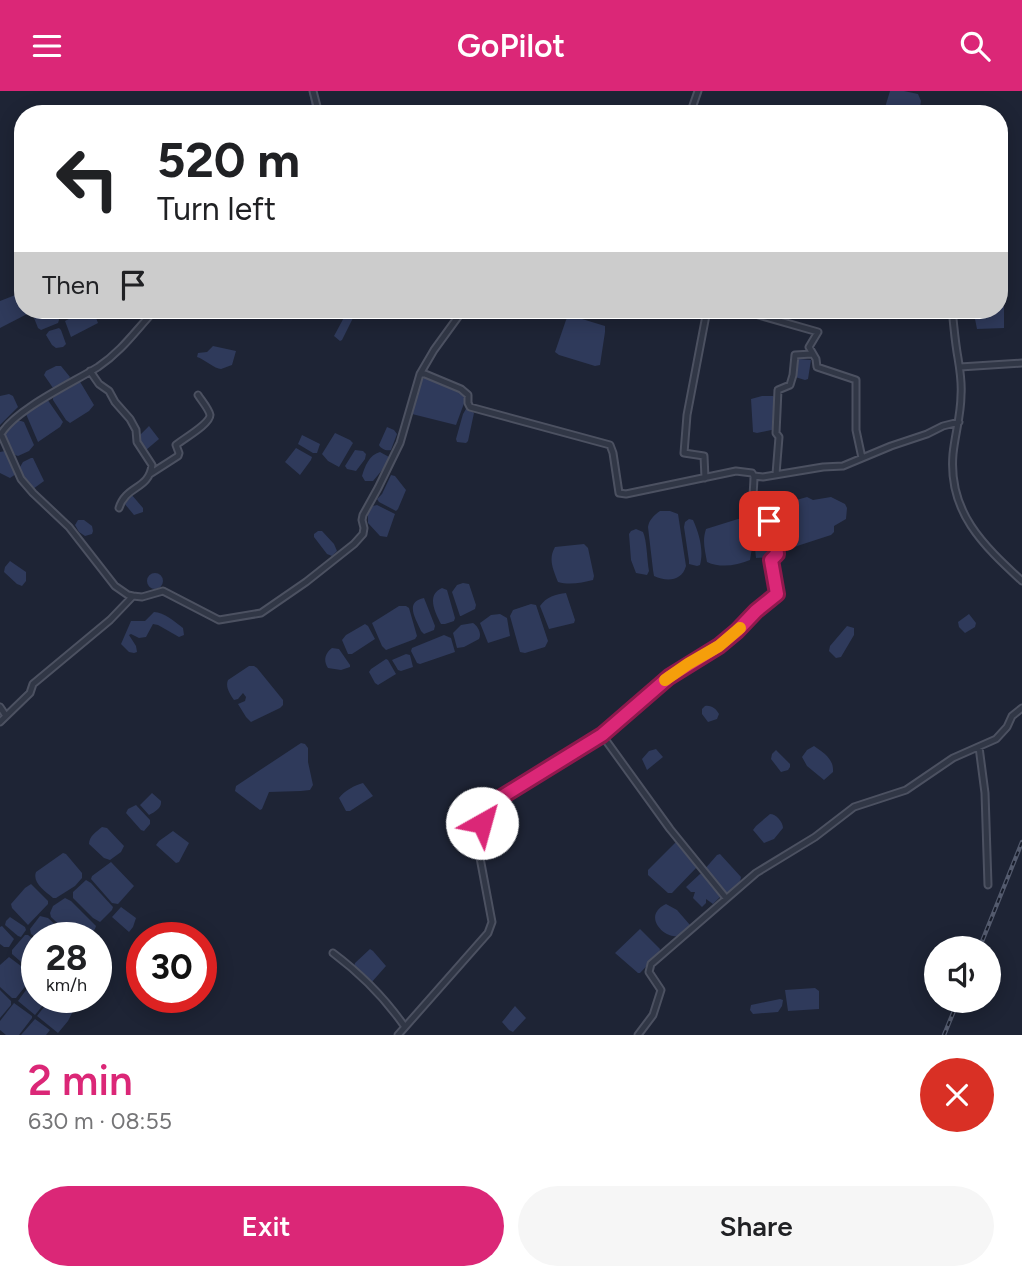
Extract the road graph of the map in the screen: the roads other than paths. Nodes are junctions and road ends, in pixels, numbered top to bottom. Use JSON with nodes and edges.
{"nodes":[{"id":1,"x":147,"y":319,"type":"edge"},
{"id":2,"x":456,"y":319,"type":"edge"},
{"id":3,"x":705,"y":319,"type":"edge"},
{"id":4,"x":772,"y":319,"type":"edge"},
{"id":5,"x":953,"y":319,"type":"edge"},
{"id":6,"x":812,"y":354,"type":"junction"},
{"id":7,"x":1022,"y":363,"type":"edge"},
{"id":8,"x":960,"y":367,"type":"junction"},
{"id":9,"x":90,"y":370,"type":"junction"},
{"id":10,"x":420,"y":374,"type":"junction"},
{"id":11,"x":198,"y":395,"type":"dead end"},
{"id":12,"x":959,"y":422,"type":"junction"},
{"id":13,"x":862,"y":458,"type":"junction"},
{"id":14,"x":150,"y":474,"type":"junction"},
{"id":15,"x":776,"y":474,"type":"junction"},
{"id":16,"x":754,"y":476,"type":"junction"},
{"id":17,"x":705,"y":478,"type":"junction"},
{"id":18,"x":119,"y":508,"type":"dead end"},
{"id":19,"x":1022,"y":581,"type":"edge"},
{"id":20,"x":133,"y":596,"type":"junction"},
{"id":21,"x":0,"y":707,"type":"edge"},
{"id":22,"x":1022,"y":708,"type":"edge"},
{"id":23,"x":6,"y":716,"type":"junction"},
{"id":24,"x":0,"y":722,"type":"edge"},
{"id":25,"x":602,"y":735,"type":"junction"},
{"id":26,"x":979,"y":747,"type":"junction"},
{"id":27,"x":988,"y":885,"type":"dead end"},
{"id":28,"x":726,"y":898,"type":"junction"},
{"id":29,"x":333,"y":953,"type":"dead end"},
{"id":30,"x":405,"y":1027,"type":"junction"},
{"id":31,"x":398,"y":1035,"type":"edge"},
{"id":32,"x":638,"y":1035,"type":"edge"}],
"edges":[{"from":1,"to":9,"type":"street"},
{"from":2,"to":10,"type":"street"},
{"from":3,"to":17,"type":"street"},
{"from":4,"to":6,"type":"street"},
{"from":5,"to":8,"type":"street"},
{"from":6,"to":13,"type":"street"},
{"from":6,"to":15,"type":"street"},
{"from":7,"to":8,"type":"street"},
{"from":8,"to":12,"type":"street"},
{"from":9,"to":14,"type":"street"},
{"from":9,"to":20,"type":"street"},
{"from":10,"to":17,"type":"street"},
{"from":10,"to":20,"type":"street"},
{"from":11,"to":14,"type":"street"},
{"from":12,"to":13,"type":"street"},
{"from":12,"to":19,"type":"street"},
{"from":13,"to":15,"type":"street"},
{"from":14,"to":18,"type":"street"},
{"from":15,"to":16,"type":"street"},
{"from":16,"to":17,"type":"street"},
{"from":16,"to":25,"type":"street"},
{"from":20,"to":23,"type":"street"},
{"from":21,"to":23,"type":"street"},
{"from":22,"to":26,"type":"street"},
{"from":23,"to":24,"type":"street"},
{"from":25,"to":28,"type":"street"},
{"from":25,"to":30,"type":"street"},
{"from":26,"to":27,"type":"street"},
{"from":26,"to":28,"type":"street"},
{"from":28,"to":32,"type":"street"},
{"from":29,"to":30,"type":"street"},
{"from":30,"to":31,"type":"street"}]}
